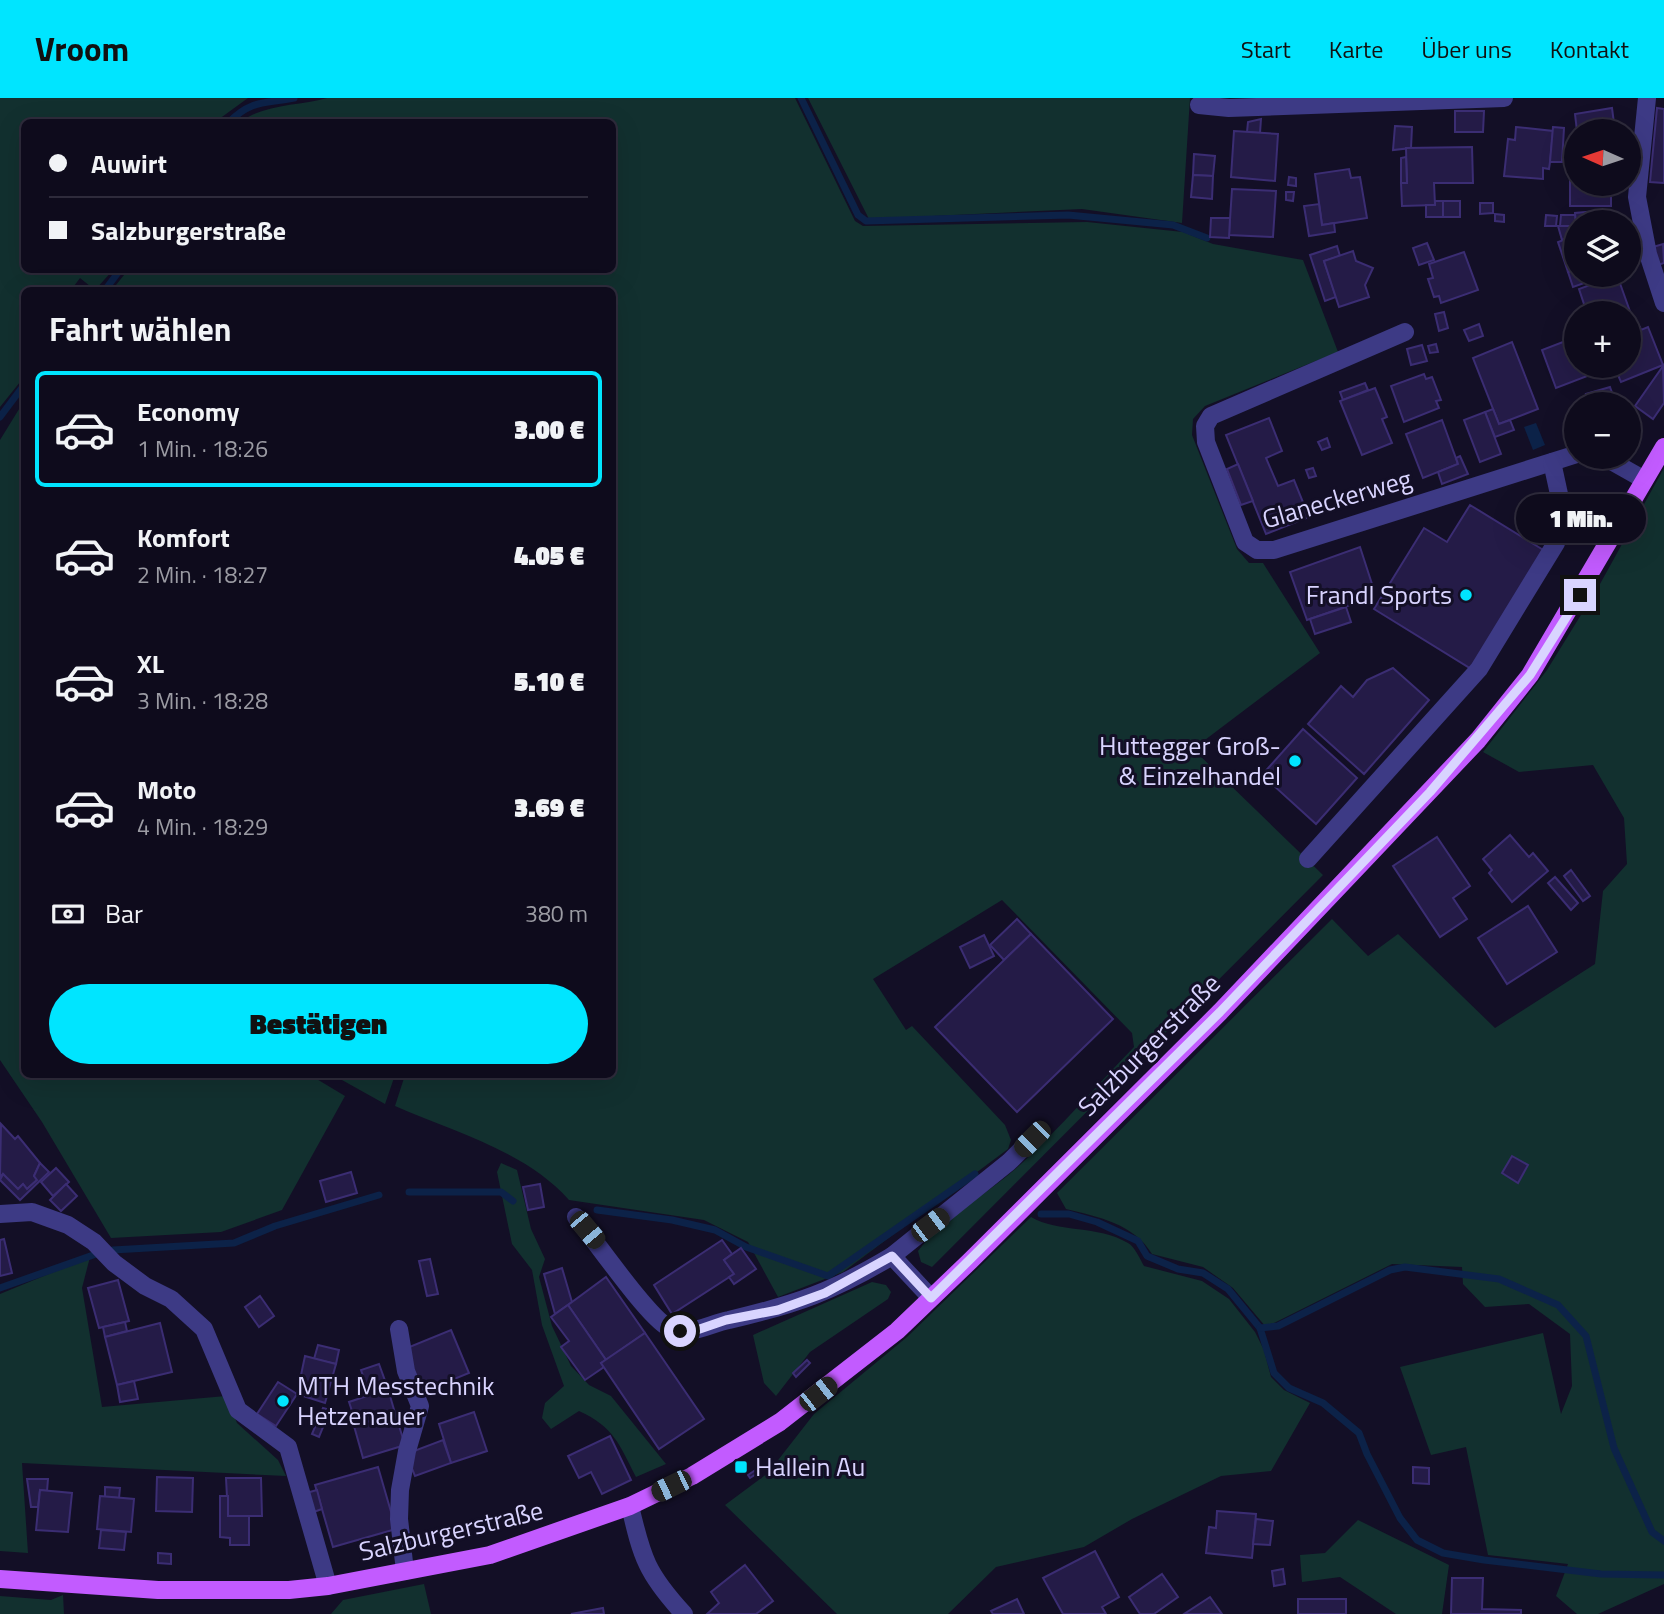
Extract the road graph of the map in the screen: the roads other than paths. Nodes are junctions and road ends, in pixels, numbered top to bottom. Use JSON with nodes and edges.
{"nodes":[{"id":1,"x":1504,"y":98,"type":"edge"},
{"id":2,"x":1647,"y":98,"type":"edge"},
{"id":3,"x":1384,"y":100,"type":"edge"},
{"id":4,"x":1199,"y":105,"type":"dead end"},
{"id":5,"x":1664,"y":303,"type":"edge"},
{"id":6,"x":1405,"y":332,"type":"dead end"},
{"id":7,"x":1664,"y":447,"type":"edge"},
{"id":8,"x":1564,"y":458,"type":"edge"},
{"id":9,"x":1552,"y":462,"type":"junction"},
{"id":10,"x":1625,"y":469,"type":"edge"},
{"id":11,"x":1643,"y":479,"type":"junction"},
{"id":12,"x":1308,"y":859,"type":"dead end"},
{"id":13,"x":1038,"y":1133,"type":"dead end"},
{"id":14,"x":0,"y":1214,"type":"edge"},
{"id":15,"x":576,"y":1217,"type":"dead end"},
{"id":16,"x":892,"y":1256,"type":"junction"},
{"id":17,"x":931,"y":1298,"type":"junction"},
{"id":18,"x":399,"y":1329,"type":"dead end"},
{"id":19,"x":630,"y":1506,"type":"junction"},
{"id":20,"x":405,"y":1571,"type":"junction"},
{"id":21,"x":0,"y":1579,"type":"edge"},
{"id":22,"x":328,"y":1586,"type":"junction"},
{"id":23,"x":684,"y":1614,"type":"edge"}],
"edges":[{"from":1,"to":3,"type":"street"},
{"from":2,"to":5,"type":"street"},
{"from":3,"to":4,"type":"street"},
{"from":6,"to":9,"type":"street","name":"Glaneckerweg"},
{"from":7,"to":11,"type":"main road","name":"Salzburgerstraße"},
{"from":8,"to":9,"type":"street","name":"Glaneckerweg"},
{"from":9,"to":12,"type":"street"},
{"from":10,"to":11,"type":"street"},
{"from":11,"to":17,"type":"main road","name":"Salzburgerstraße"},
{"from":13,"to":16,"type":"street"},
{"from":14,"to":22,"type":"street"},
{"from":15,"to":16,"type":"street"},
{"from":16,"to":17,"type":"street"},
{"from":17,"to":19,"type":"main road","name":"Salzburgerstraße"},
{"from":18,"to":20,"type":"street"},
{"from":19,"to":20,"type":"main road","name":"Salzburgerstraße"},
{"from":19,"to":23,"type":"street"},
{"from":20,"to":22,"type":"main road","name":"Salzburgerstraße"},
{"from":21,"to":22,"type":"main road","name":"Salzburgerstraße"}]}
